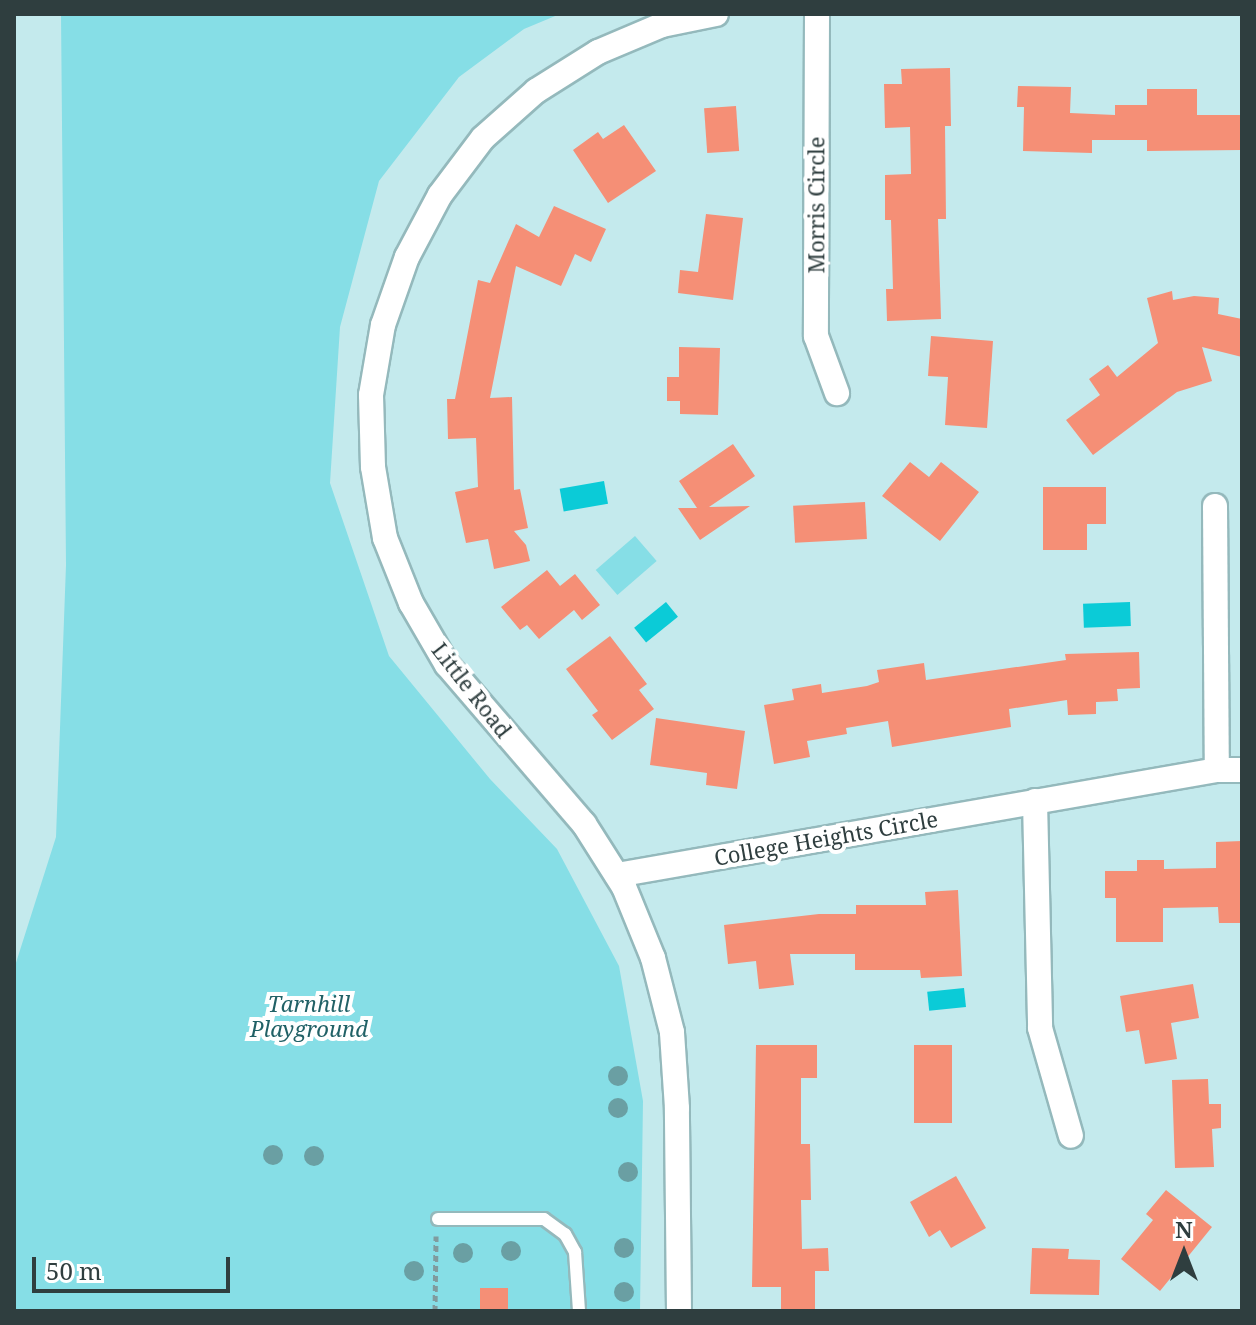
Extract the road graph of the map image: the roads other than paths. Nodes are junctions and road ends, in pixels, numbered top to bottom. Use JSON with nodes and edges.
{"nodes":[{"id":1,"x":716,"y":14,"type":"edge"},
{"id":2,"x":817,"y":14,"type":"edge"},
{"id":3,"x":837,"y":393,"type":"dead end"},
{"id":4,"x":1215,"y":506,"type":"dead end"},
{"id":5,"x":1217,"y":770,"type":"junction"},
{"id":6,"x":1242,"y":770,"type":"edge"},
{"id":7,"x":1035,"y":801,"type":"junction"},
{"id":8,"x":617,"y":875,"type":"junction"},
{"id":9,"x":1071,"y":1136,"type":"dead end"},
{"id":10,"x":438,"y":1219,"type":"road end"},
{"id":11,"x":579,"y":1311,"type":"edge"},
{"id":12,"x":679,"y":1311,"type":"edge"}],
"edges":[{"from":1,"to":8,"type":"street","name":"Little Road"},
{"from":2,"to":3,"type":"street","name":"Morris Circle"},
{"from":4,"to":5,"type":"street"},
{"from":5,"to":6,"type":"street","name":"College Heights Circle"},
{"from":5,"to":7,"type":"street","name":"College Heights Circle"},
{"from":7,"to":8,"type":"street","name":"College Heights Circle"},
{"from":7,"to":9,"type":"street"},
{"from":8,"to":12,"type":"street","name":"Little Road"},
{"from":10,"to":11,"type":"lane"}]}
